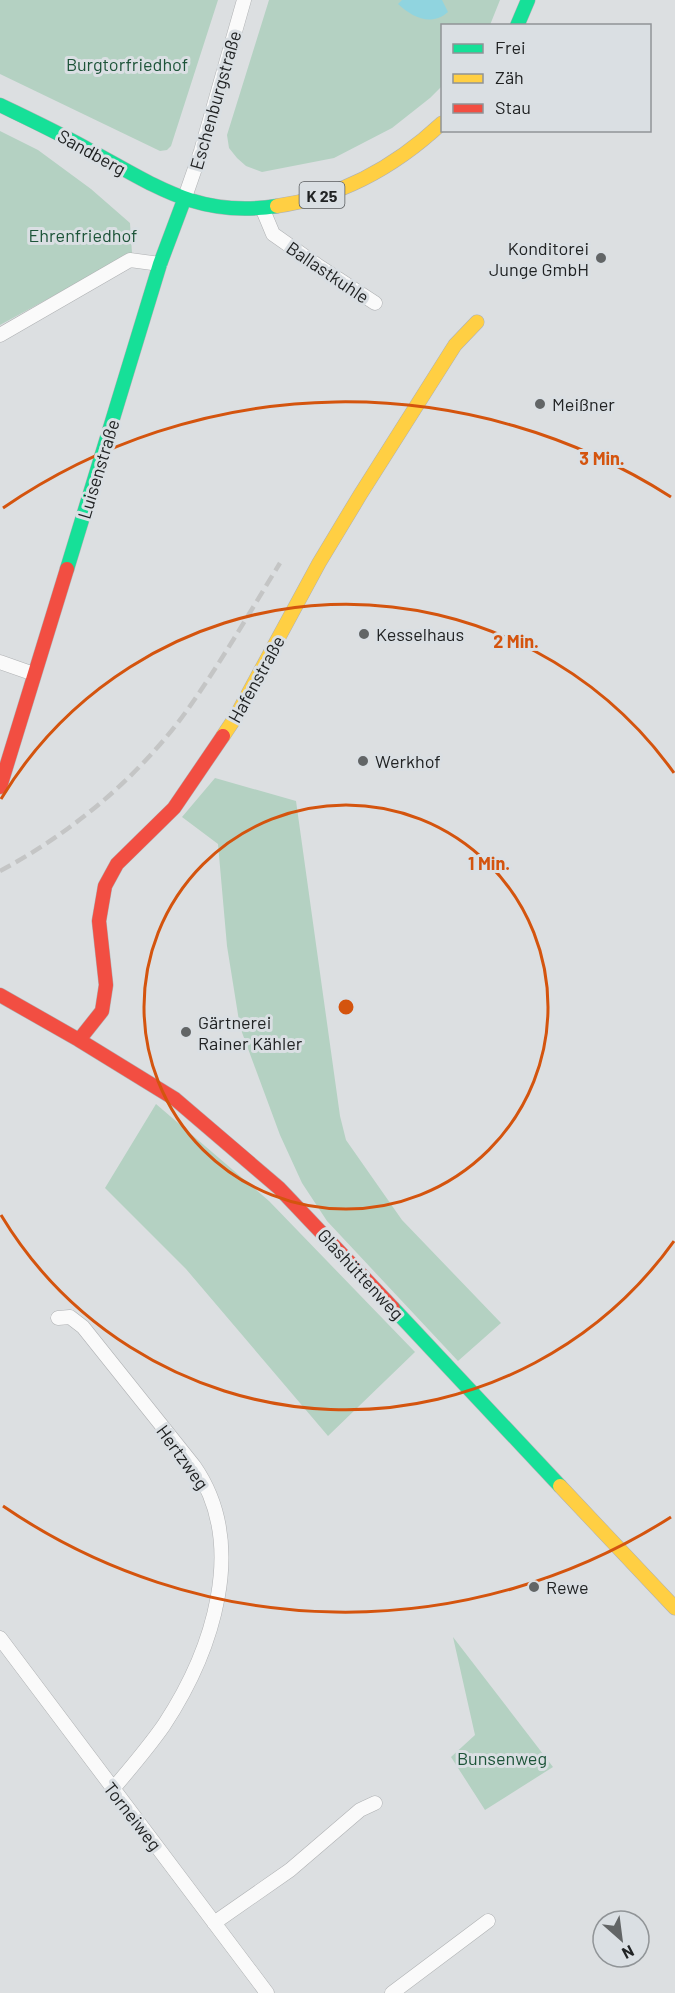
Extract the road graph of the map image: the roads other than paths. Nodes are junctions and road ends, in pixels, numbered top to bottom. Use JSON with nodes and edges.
{"nodes":[{"id":1,"x":244,"y":0,"type":"edge"},
{"id":2,"x":528,"y":0,"type":"edge"},
{"id":3,"x":518,"y":24,"type":"edge"},
{"id":4,"x":0,"y":105,"type":"edge"},
{"id":5,"x":441,"y":124,"type":"edge"},
{"id":6,"x":184,"y":200,"type":"junction"},
{"id":7,"x":263,"y":210,"type":"junction"},
{"id":8,"x":160,"y":264,"type":"junction"},
{"id":9,"x":375,"y":303,"type":"dead end"},
{"id":10,"x":477,"y":322,"type":"dead end"},
{"id":11,"x":0,"y":335,"type":"edge"},
{"id":12,"x":0,"y":662,"type":"edge"},
{"id":13,"x":34,"y":674,"type":"junction"},
{"id":14,"x":0,"y":787,"type":"edge"},
{"id":15,"x":0,"y":995,"type":"edge"},
{"id":16,"x":79,"y":1040,"type":"junction"},
{"id":17,"x":58,"y":1318,"type":"dead end"},
{"id":18,"x":675,"y":1608,"type":"edge"},
{"id":19,"x":0,"y":1638,"type":"edge"},
{"id":20,"x":112,"y":1790,"type":"junction"},
{"id":21,"x":375,"y":1803,"type":"dead end"},
{"id":22,"x":488,"y":1921,"type":"dead end"},
{"id":23,"x":214,"y":1923,"type":"junction"},
{"id":24,"x":267,"y":1993,"type":"edge"},
{"id":25,"x":392,"y":1993,"type":"edge"}],
"edges":[{"from":1,"to":6,"type":"street","name":"Eschenburgstraße"},
{"from":2,"to":3,"type":"street"},
{"from":4,"to":6,"type":"street","name":"Sandberg","number":"K 25"},
{"from":5,"to":7,"type":"street","number":"K 25"},
{"from":6,"to":7,"type":"street","number":"K 25"},
{"from":6,"to":8,"type":"street","name":"Luisenstraße"},
{"from":7,"to":9,"type":"street","name":"Ballastkuhle"},
{"from":8,"to":11,"type":"street"},
{"from":8,"to":13,"type":"street","name":"Luisenstraße"},
{"from":10,"to":16,"type":"street","name":"Hafenstraße"},
{"from":12,"to":13,"type":"street"},
{"from":13,"to":14,"type":"street","name":"Luisenstraße"},
{"from":15,"to":16,"type":"street","name":"Glashüttenweg"},
{"from":16,"to":18,"type":"street","name":"Glashüttenweg"},
{"from":17,"to":20,"type":"street","name":"Hertzweg"},
{"from":19,"to":20,"type":"street","name":"Torneiweg"},
{"from":20,"to":23,"type":"street","name":"Torneiweg"},
{"from":21,"to":23,"type":"street"},
{"from":22,"to":25,"type":"street"},
{"from":23,"to":24,"type":"street","name":"Torneiweg"}]}
